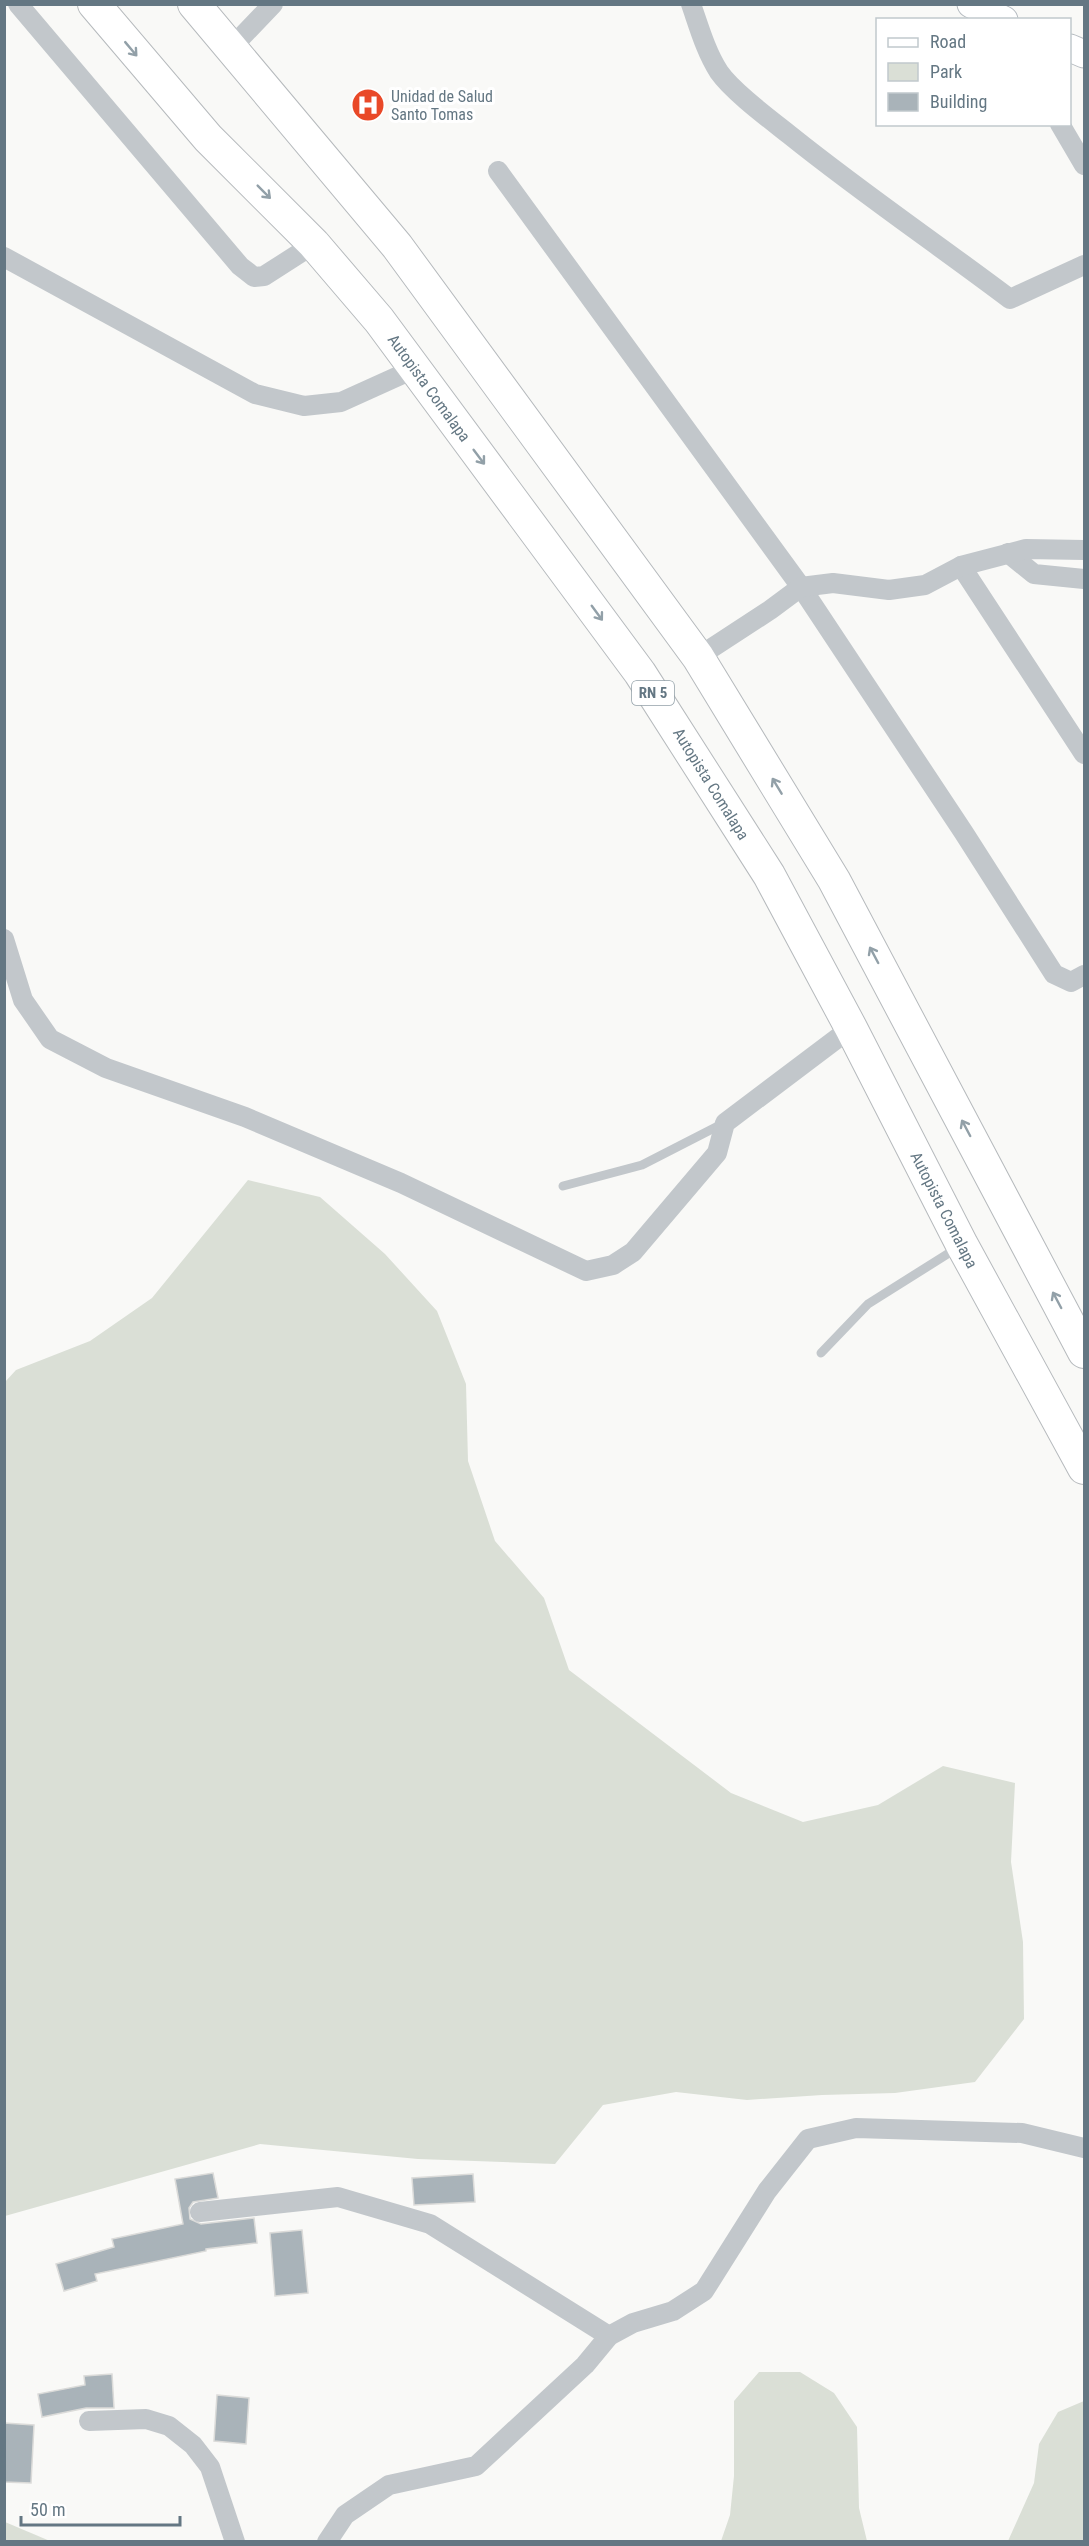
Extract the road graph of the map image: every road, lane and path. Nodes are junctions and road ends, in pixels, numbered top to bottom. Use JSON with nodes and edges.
{"nodes":[{"id":1,"x":18,"y":4,"type":"edge"},
{"id":2,"x":94,"y":4,"type":"edge"},
{"id":3,"x":194,"y":4,"type":"edge"},
{"id":4,"x":273,"y":4,"type":"edge"},
{"id":5,"x":691,"y":4,"type":"edge"},
{"id":6,"x":970,"y":4,"type":"edge"},
{"id":7,"x":999,"y":18,"type":"edge"},
{"id":8,"x":231,"y":48,"type":"junction"},
{"id":9,"x":1061,"y":126,"type":"edge"},
{"id":10,"x":1084,"y":165,"type":"edge"},
{"id":11,"x":498,"y":171,"type":"dead end"},
{"id":12,"x":314,"y":244,"type":"junction"},
{"id":13,"x":4,"y":257,"type":"edge"},
{"id":14,"x":1084,"y":265,"type":"edge"},
{"id":15,"x":414,"y":369,"type":"junction"},
{"id":16,"x":1084,"y":550,"type":"edge"},
{"id":17,"x":1008,"y":553,"type":"junction"},
{"id":18,"x":960,"y":566,"type":"junction"},
{"id":19,"x":1084,"y":579,"type":"edge"},
{"id":20,"x":801,"y":587,"type":"junction"},
{"id":21,"x":698,"y":657,"type":"junction"},
{"id":22,"x":1084,"y":754,"type":"edge"},
{"id":23,"x":4,"y":939,"type":"edge"},
{"id":24,"x":1084,"y":975,"type":"edge"},
{"id":25,"x":851,"y":1028,"type":"junction"},
{"id":26,"x":724,"y":1123,"type":"junction"},
{"id":27,"x":563,"y":1186,"type":"dead end"},
{"id":28,"x":962,"y":1245,"type":"junction"},
{"id":29,"x":1084,"y":1352,"type":"edge"},
{"id":30,"x":821,"y":1353,"type":"dead end"},
{"id":31,"x":1084,"y":1468,"type":"edge"},
{"id":32,"x":1084,"y":2148,"type":"edge"},
{"id":33,"x":200,"y":2212,"type":"dead end"},
{"id":34,"x":609,"y":2336,"type":"junction"},
{"id":35,"x":88,"y":2421,"type":"dead end"},
{"id":36,"x":236,"y":2541,"type":"edge"},
{"id":37,"x":327,"y":2541,"type":"edge"}],
"edges":[{"from":1,"to":12,"type":"street"},
{"from":2,"to":12,"type":"highway","name":"Autopista Comalapa","number":"RN 5","one_way":true},
{"from":3,"to":8,"type":"highway"},
{"from":4,"to":8,"type":"street"},
{"from":5,"to":14,"type":"street"},
{"from":6,"to":7,"type":"main road"},
{"from":8,"to":21,"type":"highway"},
{"from":9,"to":10,"type":"street"},
{"from":11,"to":20,"type":"street"},
{"from":12,"to":15,"type":"highway","name":"Autopista Comalapa","number":"RN 5"},
{"from":13,"to":15,"type":"street"},
{"from":15,"to":25,"type":"highway","name":"Autopista Comalapa","number":"RN 5","one_way":true},
{"from":16,"to":17,"type":"street"},
{"from":17,"to":18,"type":"street"},
{"from":17,"to":19,"type":"street"},
{"from":18,"to":20,"type":"street"},
{"from":18,"to":22,"type":"street"},
{"from":20,"to":21,"type":"street"},
{"from":20,"to":24,"type":"street"},
{"from":29,"to":21,"type":"highway","one_way":true},
{"from":23,"to":26,"type":"street"},
{"from":25,"to":26,"type":"street"},
{"from":25,"to":28,"type":"highway","name":"Autopista Comalapa","number":"RN 5"},
{"from":26,"to":27,"type":"lane"},
{"from":28,"to":30,"type":"lane"},
{"from":28,"to":31,"type":"highway","name":"Autopista Comalapa","number":"RN 5"},
{"from":32,"to":34,"type":"street"},
{"from":33,"to":34,"type":"street"},
{"from":34,"to":37,"type":"street"},
{"from":35,"to":36,"type":"street"}]}
